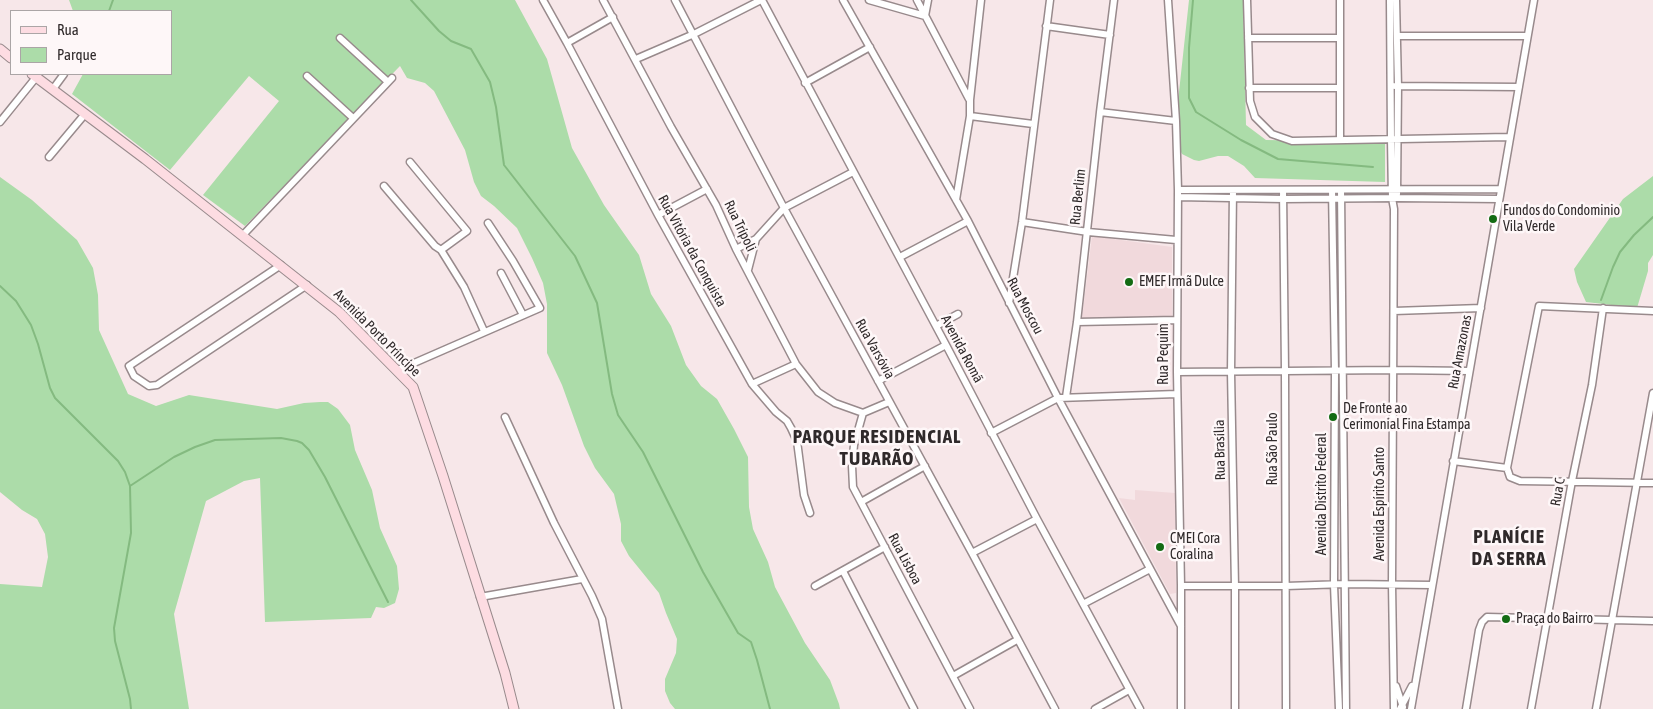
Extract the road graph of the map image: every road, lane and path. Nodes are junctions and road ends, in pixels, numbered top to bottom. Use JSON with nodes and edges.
{"nodes":[{"id":1,"x":543,"y":0,"type":"edge"},
{"id":2,"x":603,"y":0,"type":"edge"},
{"id":3,"x":676,"y":0,"type":"edge"},
{"id":4,"x":761,"y":0,"type":"edge"},
{"id":5,"x":843,"y":0,"type":"edge"},
{"id":6,"x":869,"y":0,"type":"edge"},
{"id":7,"x":916,"y":0,"type":"edge"},
{"id":8,"x":928,"y":0,"type":"edge"},
{"id":9,"x":982,"y":0,"type":"edge"},
{"id":10,"x":1050,"y":0,"type":"edge"},
{"id":11,"x":1114,"y":0,"type":"edge"},
{"id":12,"x":1168,"y":0,"type":"edge"},
{"id":13,"x":1247,"y":0,"type":"edge"},
{"id":14,"x":1340,"y":0,"type":"edge"},
{"id":15,"x":1390,"y":0,"type":"edge"},
{"id":16,"x":1396,"y":0,"type":"edge"},
{"id":17,"x":1534,"y":0,"type":"edge"},
{"id":18,"x":925,"y":16,"type":"junction"},
{"id":19,"x":613,"y":17,"type":"junction"},
{"id":20,"x":1046,"y":26,"type":"junction"},
{"id":21,"x":694,"y":34,"type":"junction"},
{"id":22,"x":1110,"y":35,"type":"junction"},
{"id":23,"x":1397,"y":36,"type":"junction"},
{"id":24,"x":1527,"y":36,"type":"junction"},
{"id":25,"x":340,"y":38,"type":"dead end"},
{"id":26,"x":1248,"y":38,"type":"junction"},
{"id":27,"x":1339,"y":38,"type":"junction"},
{"id":28,"x":567,"y":43,"type":"junction"},
{"id":29,"x":870,"y":46,"type":"junction"},
{"id":30,"x":0,"y":49,"type":"edge"},
{"id":31,"x":10,"y":57,"type":"edge"},
{"id":32,"x":636,"y":59,"type":"junction"},
{"id":33,"x":36,"y":75,"type":"edge"},
{"id":34,"x":63,"y":75,"type":"edge"},
{"id":35,"x":308,"y":76,"type":"dead end"},
{"id":36,"x":805,"y":83,"type":"junction"},
{"id":37,"x":1395,"y":86,"type":"junction"},
{"id":38,"x":1518,"y":87,"type":"junction"},
{"id":39,"x":1250,"y":88,"type":"junction"},
{"id":40,"x":1340,"y":88,"type":"junction"},
{"id":41,"x":53,"y":90,"type":"junction"},
{"id":42,"x":970,"y":100,"type":"junction"},
{"id":43,"x":1100,"y":112,"type":"junction"},
{"id":44,"x":85,"y":114,"type":"junction"},
{"id":45,"x":970,"y":116,"type":"junction"},
{"id":46,"x":353,"y":118,"type":"junction"},
{"id":47,"x":1176,"y":121,"type":"junction"},
{"id":48,"x":0,"y":122,"type":"edge"},
{"id":49,"x":1033,"y":124,"type":"junction"},
{"id":50,"x":1509,"y":137,"type":"junction"},
{"id":51,"x":1340,"y":139,"type":"junction"},
{"id":52,"x":1391,"y":139,"type":"junction"},
{"id":53,"x":1398,"y":139,"type":"junction"},
{"id":54,"x":49,"y":158,"type":"dead end"},
{"id":55,"x":410,"y":162,"type":"dead end"},
{"id":56,"x":853,"y":172,"type":"junction"},
{"id":57,"x":384,"y":186,"type":"dead end"},
{"id":58,"x":707,"y":189,"type":"junction"},
{"id":59,"x":1395,"y":189,"type":"junction"},
{"id":60,"x":1501,"y":189,"type":"junction"},
{"id":61,"x":1233,"y":190,"type":"junction"},
{"id":62,"x":1283,"y":190,"type":"junction"},
{"id":63,"x":1332,"y":190,"type":"junction"},
{"id":64,"x":1341,"y":190,"type":"junction"},
{"id":65,"x":1178,"y":194,"type":"junction"},
{"id":66,"x":1233,"y":198,"type":"junction"},
{"id":67,"x":1395,"y":198,"type":"junction"},
{"id":68,"x":1283,"y":199,"type":"junction"},
{"id":69,"x":1332,"y":199,"type":"junction"},
{"id":70,"x":1341,"y":199,"type":"junction"},
{"id":71,"x":1499,"y":199,"type":"junction"},
{"id":72,"x":956,"y":200,"type":"junction"},
{"id":73,"x":784,"y":208,"type":"junction"},
{"id":74,"x":658,"y":215,"type":"junction"},
{"id":75,"x":968,"y":221,"type":"junction"},
{"id":76,"x":1022,"y":222,"type":"junction"},
{"id":77,"x":488,"y":223,"type":"dead end"},
{"id":78,"x":1088,"y":232,"type":"junction"},
{"id":79,"x":243,"y":235,"type":"junction"},
{"id":80,"x":756,"y":239,"type":"junction"},
{"id":81,"x":1176,"y":240,"type":"junction"},
{"id":82,"x":736,"y":249,"type":"junction"},
{"id":83,"x":441,"y":250,"type":"junction"},
{"id":84,"x":900,"y":258,"type":"junction"},
{"id":85,"x":281,"y":265,"type":"junction"},
{"id":86,"x":748,"y":270,"type":"junction"},
{"id":87,"x":501,"y":273,"type":"dead end"},
{"id":88,"x":306,"y":285,"type":"junction"},
{"id":89,"x":1009,"y":303,"type":"junction"},
{"id":90,"x":1481,"y":308,"type":"junction"},
{"id":91,"x":1603,"y":308,"type":"junction"},
{"id":92,"x":1394,"y":311,"type":"junction"},
{"id":93,"x":1653,"y":311,"type":"edge"},
{"id":94,"x":958,"y":314,"type":"dead end"},
{"id":95,"x":523,"y":315,"type":"junction"},
{"id":96,"x":1176,"y":320,"type":"junction"},
{"id":97,"x":1077,"y":322,"type":"junction"},
{"id":98,"x":936,"y":326,"type":"junction"},
{"id":99,"x":484,"y":331,"type":"junction"},
{"id":100,"x":946,"y":345,"type":"junction"},
{"id":101,"x":796,"y":364,"type":"junction"},
{"id":102,"x":398,"y":370,"type":"junction"},
{"id":103,"x":1344,"y":370,"type":"junction"},
{"id":104,"x":1393,"y":370,"type":"junction"},
{"id":105,"x":1469,"y":370,"type":"junction"},
{"id":106,"x":1285,"y":371,"type":"junction"},
{"id":107,"x":1335,"y":371,"type":"junction"},
{"id":108,"x":1176,"y":372,"type":"junction"},
{"id":109,"x":1231,"y":372,"type":"junction"},
{"id":110,"x":878,"y":381,"type":"junction"},
{"id":111,"x":752,"y":384,"type":"junction"},
{"id":112,"x":1653,"y":393,"type":"edge"},
{"id":113,"x":1177,"y":394,"type":"junction"},
{"id":114,"x":1066,"y":397,"type":"junction"},
{"id":115,"x":1058,"y":398,"type":"junction"},
{"id":116,"x":890,"y":402,"type":"junction"},
{"id":117,"x":863,"y":413,"type":"junction"},
{"id":118,"x":505,"y":417,"type":"dead end"},
{"id":119,"x":991,"y":432,"type":"junction"},
{"id":120,"x":1453,"y":461,"type":"junction"},
{"id":121,"x":925,"y":466,"type":"junction"},
{"id":122,"x":1508,"y":468,"type":"junction"},
{"id":123,"x":1572,"y":481,"type":"junction"},
{"id":124,"x":1637,"y":483,"type":"junction"},
{"id":125,"x":1653,"y":483,"type":"edge"},
{"id":126,"x":860,"y":502,"type":"junction"},
{"id":127,"x":810,"y":513,"type":"dead end"},
{"id":128,"x":1037,"y":520,"type":"junction"},
{"id":129,"x":885,"y":547,"type":"junction"},
{"id":130,"x":972,"y":553,"type":"junction"},
{"id":131,"x":1150,"y":569,"type":"junction"},
{"id":132,"x":843,"y":571,"type":"junction"},
{"id":133,"x":582,"y":579,"type":"junction"},
{"id":134,"x":1345,"y":584,"type":"junction"},
{"id":135,"x":1392,"y":584,"type":"junction"},
{"id":136,"x":1334,"y":585,"type":"junction"},
{"id":137,"x":1432,"y":585,"type":"junction"},
{"id":138,"x":815,"y":586,"type":"dead end"},
{"id":139,"x":1181,"y":586,"type":"junction"},
{"id":140,"x":1286,"y":586,"type":"junction"},
{"id":141,"x":1235,"y":587,"type":"junction"},
{"id":142,"x":480,"y":597,"type":"junction"},
{"id":143,"x":1083,"y":604,"type":"junction"},
{"id":144,"x":1548,"y":618,"type":"junction"},
{"id":145,"x":1612,"y":620,"type":"junction"},
{"id":146,"x":1653,"y":621,"type":"edge"},
{"id":147,"x":1181,"y":626,"type":"junction"},
{"id":148,"x":1017,"y":640,"type":"junction"},
{"id":149,"x":953,"y":676,"type":"junction"},
{"id":150,"x":1416,"y":678,"type":"junction"},
{"id":151,"x":1394,"y":680,"type":"junction"},
{"id":152,"x":1130,"y":690,"type":"junction"},
{"id":153,"x":1402,"y":708,"type":"edge"},
{"id":154,"x":514,"y":709,"type":"edge"},
{"id":155,"x":618,"y":709,"type":"edge"},
{"id":156,"x":914,"y":709,"type":"edge"},
{"id":157,"x":970,"y":709,"type":"edge"},
{"id":158,"x":1055,"y":709,"type":"edge"},
{"id":159,"x":1095,"y":709,"type":"edge"},
{"id":160,"x":1140,"y":709,"type":"edge"},
{"id":161,"x":1181,"y":709,"type":"edge"},
{"id":162,"x":1235,"y":709,"type":"edge"},
{"id":163,"x":1286,"y":709,"type":"edge"},
{"id":164,"x":1339,"y":709,"type":"edge"},
{"id":165,"x":1346,"y":709,"type":"edge"},
{"id":166,"x":1394,"y":709,"type":"edge"},
{"id":167,"x":1411,"y":709,"type":"edge"},
{"id":168,"x":1466,"y":709,"type":"edge"},
{"id":169,"x":1532,"y":709,"type":"edge"},
{"id":170,"x":1596,"y":709,"type":"edge"}],
"edges":[{"from":1,"to":28,"type":"street","name":"Rua Vitória da Conquista"},
{"from":2,"to":19,"type":"street","name":"Rua Trípoli"},
{"from":3,"to":21,"type":"street","name":"Rua Varsóvia"},
{"from":4,"to":21,"type":"street"},
{"from":4,"to":36,"type":"street","name":"Avenida Romã"},
{"from":5,"to":29,"type":"street","name":"Rua Moscou"},
{"from":6,"to":18,"type":"street"},
{"from":7,"to":18,"type":"street"},
{"from":8,"to":18,"type":"street"},
{"from":9,"to":42,"type":"street"},
{"from":10,"to":20,"type":"street"},
{"from":11,"to":22,"type":"street","name":"Rua Berlim"},
{"from":12,"to":47,"type":"street","name":"Rua Pequim"},
{"from":13,"to":26,"type":"street"},
{"from":14,"to":27,"type":"street"},
{"from":15,"to":37,"type":"street","name":"Avenida Espírito Santo"},
{"from":16,"to":23,"type":"street","name":"Avenida Espírito Santo"},
{"from":17,"to":24,"type":"street","name":"Rua Amazonas"},
{"from":18,"to":42,"type":"street"},
{"from":19,"to":28,"type":"street"},
{"from":19,"to":32,"type":"street","name":"Rua Trípoli"},
{"from":20,"to":22,"type":"street"},
{"from":20,"to":49,"type":"street"},
{"from":21,"to":32,"type":"street"},
{"from":21,"to":73,"type":"street","name":"Rua Varsóvia"},
{"from":22,"to":43,"type":"street","name":"Rua Berlim"},
{"from":23,"to":24,"type":"street"},
{"from":23,"to":37,"type":"street","name":"Avenida Espírito Santo"},
{"from":24,"to":38,"type":"street","name":"Rua Amazonas"},
{"from":25,"to":46,"type":"street"},
{"from":26,"to":27,"type":"street"},
{"from":26,"to":39,"type":"street"},
{"from":27,"to":40,"type":"street"},
{"from":28,"to":74,"type":"street","name":"Rua Vitória da Conquista"},
{"from":29,"to":36,"type":"street"},
{"from":29,"to":72,"type":"street","name":"Rua Moscou"},
{"from":30,"to":31,"type":"street"},
{"from":32,"to":58,"type":"street","name":"Rua Trípoli"},
{"from":33,"to":41,"type":"street","name":"Avenida Porto Príncipe"},
{"from":33,"to":48,"type":"street"},
{"from":34,"to":41,"type":"street"},
{"from":35,"to":46,"type":"street"},
{"from":36,"to":56,"type":"street","name":"Avenida Romã"},
{"from":37,"to":38,"type":"street"},
{"from":37,"to":52,"type":"street","name":"Avenida Espírito Santo"},
{"from":37,"to":53,"type":"street","name":"Avenida Espírito Santo"},
{"from":38,"to":50,"type":"street","name":"Rua Amazonas"},
{"from":39,"to":40,"type":"street"},
{"from":39,"to":51,"type":"street"},
{"from":40,"to":51,"type":"street"},
{"from":41,"to":44,"type":"street","name":"Avenida Porto Príncipe"},
{"from":42,"to":45,"type":"street"},
{"from":43,"to":47,"type":"street"},
{"from":43,"to":78,"type":"street","name":"Rua Berlim"},
{"from":44,"to":54,"type":"street"},
{"from":44,"to":79,"type":"street","name":"Avenida Porto Príncipe"},
{"from":45,"to":49,"type":"street"},
{"from":45,"to":72,"type":"street"},
{"from":46,"to":79,"type":"street"},
{"from":47,"to":65,"type":"street","name":"Rua Pequim"},
{"from":49,"to":76,"type":"street"},
{"from":50,"to":53,"type":"street"},
{"from":50,"to":60,"type":"street","name":"Rua Amazonas"},
{"from":51,"to":52,"type":"street"},
{"from":52,"to":53,"type":"street"},
{"from":52,"to":59,"type":"street","name":"Avenida Espírito Santo"},
{"from":53,"to":59,"type":"street","name":"Avenida Espírito Santo"},
{"from":55,"to":83,"type":"street"},
{"from":56,"to":73,"type":"street"},
{"from":56,"to":84,"type":"street","name":"Avenida Romã"},
{"from":57,"to":83,"type":"street"},
{"from":58,"to":74,"type":"street"},
{"from":58,"to":82,"type":"street","name":"Rua Trípoli"},
{"from":59,"to":60,"type":"street"},
{"from":59,"to":64,"type":"street"},
{"from":59,"to":67,"type":"street","name":"Avenida Espírito Santo"},
{"from":60,"to":71,"type":"street","name":"Rua Amazonas"},
{"from":61,"to":62,"type":"street"},
{"from":61,"to":65,"type":"street"},
{"from":61,"to":66,"type":"street","name":"Rua Brasília"},
{"from":62,"to":63,"type":"street"},
{"from":62,"to":68,"type":"street","name":"Rua São Paulo"},
{"from":63,"to":64,"type":"street"},
{"from":63,"to":69,"type":"street","name":"Avenida Distrito Federal"},
{"from":64,"to":70,"type":"street","name":"Avenida Distrito Federal"},
{"from":65,"to":66,"type":"street"},
{"from":65,"to":81,"type":"street","name":"Rua Pequim"},
{"from":66,"to":68,"type":"street"},
{"from":66,"to":109,"type":"street","name":"Rua Brasília"},
{"from":67,"to":70,"type":"street"},
{"from":67,"to":71,"type":"street"},
{"from":67,"to":92,"type":"street","name":"Avenida Espírito Santo"},
{"from":68,"to":69,"type":"street"},
{"from":68,"to":106,"type":"street","name":"Rua São Paulo"},
{"from":69,"to":70,"type":"street"},
{"from":69,"to":107,"type":"street","name":"Avenida Distrito Federal"},
{"from":70,"to":103,"type":"street","name":"Avenida Distrito Federal"},
{"from":71,"to":90,"type":"street","name":"Rua Amazonas"},
{"from":72,"to":75,"type":"street","name":"Rua Moscou"},
{"from":73,"to":80,"type":"street"},
{"from":73,"to":110,"type":"street","name":"Rua Varsóvia"},
{"from":74,"to":111,"type":"street","name":"Rua Vitória da Conquista"},
{"from":75,"to":84,"type":"street"},
{"from":75,"to":89,"type":"street","name":"Rua Moscou"},
{"from":76,"to":78,"type":"street"},
{"from":76,"to":89,"type":"street"},
{"from":77,"to":95,"type":"street"},
{"from":78,"to":81,"type":"street"},
{"from":78,"to":97,"type":"street","name":"Rua Berlim"},
{"from":79,"to":85,"type":"street","name":"Avenida Porto Príncipe"},
{"from":80,"to":82,"type":"street"},
{"from":80,"to":86,"type":"street"},
{"from":81,"to":96,"type":"street","name":"Rua Pequim"},
{"from":82,"to":86,"type":"street","name":"Rua Trípoli"},
{"from":83,"to":99,"type":"street"},
{"from":84,"to":98,"type":"street","name":"Avenida Romã"},
{"from":85,"to":88,"type":"street","name":"Avenida Porto Príncipe"},
{"from":85,"to":88,"type":"street"},
{"from":86,"to":101,"type":"street","name":"Rua Trípoli"},
{"from":87,"to":95,"type":"street"},
{"from":88,"to":102,"type":"street","name":"Avenida Porto Príncipe"},
{"from":89,"to":115,"type":"street","name":"Rua Moscou"},
{"from":90,"to":92,"type":"street"},
{"from":90,"to":105,"type":"street","name":"Rua Amazonas"},
{"from":91,"to":93,"type":"street"},
{"from":91,"to":122,"type":"street"},
{"from":91,"to":123,"type":"street","name":"Rua C"},
{"from":92,"to":104,"type":"street","name":"Avenida Espírito Santo"},
{"from":94,"to":98,"type":"street"},
{"from":95,"to":99,"type":"street"},
{"from":96,"to":97,"type":"street"},
{"from":96,"to":108,"type":"street","name":"Rua Pequim"},
{"from":97,"to":114,"type":"street","name":"Rua Berlim"},
{"from":98,"to":100,"type":"street","name":"Avenida Romã"},
{"from":99,"to":102,"type":"street"},
{"from":100,"to":110,"type":"street"},
{"from":100,"to":119,"type":"street","name":"Avenida Romã"},
{"from":101,"to":111,"type":"street"},
{"from":101,"to":117,"type":"street","name":"Rua Trípoli"},
{"from":102,"to":142,"type":"street","name":"Avenida Porto Príncipe"},
{"from":103,"to":104,"type":"street"},
{"from":103,"to":107,"type":"street"},
{"from":103,"to":134,"type":"street","name":"Avenida Distrito Federal"},
{"from":104,"to":105,"type":"street"},
{"from":104,"to":135,"type":"street","name":"Avenida Espírito Santo"},
{"from":105,"to":120,"type":"street","name":"Rua Amazonas"},
{"from":106,"to":107,"type":"street"},
{"from":106,"to":109,"type":"street"},
{"from":106,"to":140,"type":"street","name":"Rua São Paulo"},
{"from":107,"to":136,"type":"street","name":"Avenida Distrito Federal"},
{"from":108,"to":109,"type":"street"},
{"from":108,"to":113,"type":"street","name":"Rua Pequim"},
{"from":109,"to":141,"type":"street","name":"Rua Brasília"},
{"from":110,"to":116,"type":"street","name":"Rua Varsóvia"},
{"from":111,"to":127,"type":"street","name":"Rua Vitória da Conquista"},
{"from":112,"to":124,"type":"street"},
{"from":113,"to":114,"type":"street"},
{"from":113,"to":139,"type":"street","name":"Rua Pequim"},
{"from":114,"to":115,"type":"street"},
{"from":115,"to":119,"type":"street"},
{"from":115,"to":131,"type":"street","name":"Rua Moscou"},
{"from":116,"to":117,"type":"street"},
{"from":116,"to":121,"type":"street","name":"Rua Varsóvia"},
{"from":117,"to":126,"type":"street","name":"Rua Lisboa"},
{"from":118,"to":133,"type":"street"},
{"from":119,"to":128,"type":"street","name":"Avenida Romã"},
{"from":120,"to":122,"type":"street"},
{"from":120,"to":137,"type":"street","name":"Rua Amazonas"},
{"from":121,"to":126,"type":"street"},
{"from":121,"to":130,"type":"street","name":"Rua Varsóvia"},
{"from":122,"to":123,"type":"street"},
{"from":123,"to":124,"type":"street"},
{"from":123,"to":144,"type":"street","name":"Rua C"},
{"from":124,"to":125,"type":"street"},
{"from":124,"to":145,"type":"street"},
{"from":126,"to":129,"type":"street","name":"Rua Lisboa"},
{"from":128,"to":130,"type":"street"},
{"from":128,"to":143,"type":"street","name":"Avenida Romã"},
{"from":129,"to":132,"type":"street"},
{"from":129,"to":149,"type":"street","name":"Rua Lisboa"},
{"from":130,"to":148,"type":"street","name":"Rua Varsóvia"},
{"from":131,"to":143,"type":"street"},
{"from":131,"to":147,"type":"street","name":"Rua Moscou"},
{"from":132,"to":138,"type":"street"},
{"from":132,"to":156,"type":"street"},
{"from":133,"to":142,"type":"street"},
{"from":133,"to":155,"type":"street"},
{"from":134,"to":135,"type":"street"},
{"from":134,"to":136,"type":"street"},
{"from":134,"to":165,"type":"street","name":"Avenida Distrito Federal"},
{"from":135,"to":137,"type":"street"},
{"from":135,"to":151,"type":"street","name":"Avenida Espírito Santo"},
{"from":136,"to":140,"type":"street"},
{"from":136,"to":164,"type":"street","name":"Avenida Distrito Federal"},
{"from":137,"to":150,"type":"street","name":"Rua Amazonas"},
{"from":139,"to":141,"type":"street"},
{"from":139,"to":147,"type":"street","name":"Rua Pequim"},
{"from":140,"to":141,"type":"street"},
{"from":140,"to":163,"type":"street","name":"Rua São Paulo"},
{"from":141,"to":162,"type":"street","name":"Rua Brasília"},
{"from":142,"to":154,"type":"street","name":"Avenida Porto Príncipe"},
{"from":143,"to":152,"type":"street","name":"Avenida Romã"},
{"from":144,"to":145,"type":"street"},
{"from":144,"to":168,"type":"street"},
{"from":144,"to":169,"type":"street","name":"Rua C"},
{"from":145,"to":146,"type":"street"},
{"from":145,"to":170,"type":"street"},
{"from":147,"to":161,"type":"street","name":"Rua Pequim"},
{"from":148,"to":149,"type":"street"},
{"from":148,"to":158,"type":"street","name":"Rua Varsóvia"},
{"from":149,"to":157,"type":"street","name":"Rua Lisboa"},
{"from":150,"to":153,"type":"street"},
{"from":150,"to":167,"type":"street","name":"Rua Amazonas"},
{"from":151,"to":153,"type":"street"},
{"from":151,"to":166,"type":"street","name":"Avenida Espírito Santo"},
{"from":152,"to":159,"type":"street"},
{"from":152,"to":160,"type":"street","name":"Avenida Romã"}]}
